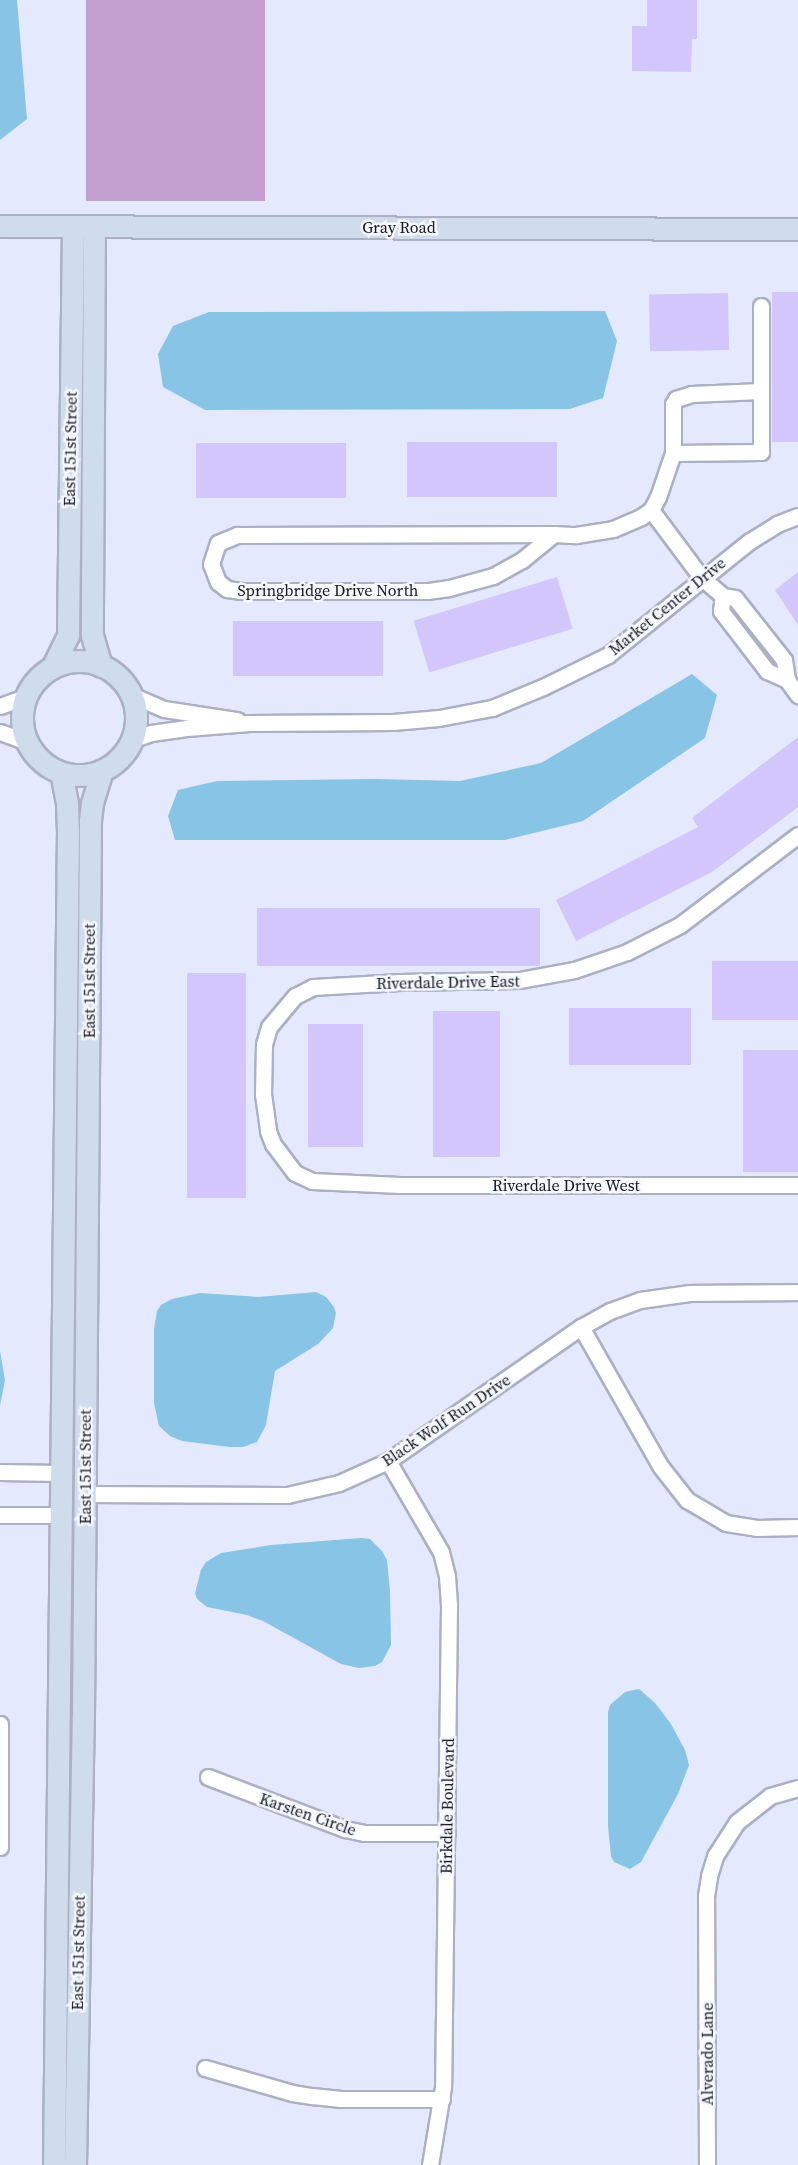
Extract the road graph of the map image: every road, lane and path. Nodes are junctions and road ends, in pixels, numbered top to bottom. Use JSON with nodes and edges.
{"nodes":[{"id":1,"x":73,"y":225,"type":"junction"},
{"id":2,"x":94,"y":225,"type":"junction"},
{"id":3,"x":0,"y":226,"type":"edge"},
{"id":4,"x":798,"y":229,"type":"edge"},
{"id":5,"x":762,"y":306,"type":"dead end"},
{"id":6,"x":762,"y":391,"type":"junction"},
{"id":7,"x":673,"y":453,"type":"junction"},
{"id":8,"x":651,"y":510,"type":"junction"},
{"id":9,"x":798,"y":516,"type":"edge"},
{"id":10,"x":554,"y":534,"type":"junction"},
{"id":11,"x":701,"y":578,"type":"junction"},
{"id":12,"x":100,"y":666,"type":"junction"},
{"id":13,"x":52,"y":668,"type":"junction"},
{"id":14,"x":131,"y":695,"type":"junction"},
{"id":15,"x":798,"y":695,"type":"edge"},
{"id":16,"x":27,"y":696,"type":"junction"},
{"id":17,"x":0,"y":706,"type":"edge"},
{"id":18,"x":249,"y":723,"type":"junction"},
{"id":19,"x":0,"y":732,"type":"edge"},
{"id":20,"x":131,"y":740,"type":"junction"},
{"id":21,"x":27,"y":742,"type":"junction"},
{"id":22,"x":102,"y":770,"type":"junction"},
{"id":23,"x":61,"y":773,"type":"junction"},
{"id":24,"x":798,"y":835,"type":"edge"},
{"id":25,"x":333,"y":1184,"type":"joint"},
{"id":26,"x":798,"y":1185,"type":"edge"},
{"id":27,"x":798,"y":1292,"type":"edge"},
{"id":28,"x":582,"y":1327,"type":"junction"},
{"id":29,"x":388,"y":1461,"type":"junction"},
{"id":30,"x":0,"y":1472,"type":"edge"},
{"id":31,"x":60,"y":1473,"type":"junction"},
{"id":32,"x":85,"y":1494,"type":"junction"},
{"id":33,"x":0,"y":1515,"type":"edge"},
{"id":34,"x":59,"y":1515,"type":"junction"},
{"id":35,"x":798,"y":1527,"type":"edge"},
{"id":36,"x":0,"y":1724,"type":"edge"},
{"id":37,"x":208,"y":1778,"type":"dead end"},
{"id":38,"x":798,"y":1788,"type":"edge"},
{"id":39,"x":447,"y":1833,"type":"junction"},
{"id":40,"x":0,"y":1847,"type":"edge"},
{"id":41,"x":205,"y":2068,"type":"dead end"},
{"id":42,"x":442,"y":2099,"type":"junction"},
{"id":43,"x":54,"y":2165,"type":"edge"},
{"id":44,"x":75,"y":2165,"type":"edge"},
{"id":45,"x":430,"y":2165,"type":"edge"},
{"id":46,"x":707,"y":2165,"type":"edge"}],
"edges":[{"from":1,"to":2,"type":"street","name":"Gray Road"},
{"from":1,"to":3,"type":"street","name":"Gray Road"},
{"from":1,"to":13,"type":"street","name":"East 151st Street"},
{"from":2,"to":4,"type":"street","name":"Gray Road"},
{"from":2,"to":12,"type":"street","name":"East 151st Street"},
{"from":5,"to":6,"type":"street"},
{"from":6,"to":7,"type":"street"},
{"from":6,"to":7,"type":"street"},
{"from":7,"to":8,"type":"street"},
{"from":8,"to":10,"type":"street","name":"Springbridge Drive North"},
{"from":8,"to":11,"type":"street"},
{"from":9,"to":11,"type":"street","name":"Market Center Drive"},
{"from":10,"to":10,"type":"street","name":"Springbridge Drive North"},
{"from":11,"to":15,"type":"street"},
{"from":11,"to":18,"type":"street","name":"Market Center Drive"},
{"from":12,"to":13,"type":"street"},
{"from":12,"to":14,"type":"street"},
{"from":13,"to":16,"type":"street"},
{"from":14,"to":18,"type":"street","name":"Market Center Drive"},
{"from":14,"to":20,"type":"street"},
{"from":16,"to":17,"type":"street"},
{"from":16,"to":21,"type":"street"},
{"from":18,"to":20,"type":"street","name":"Market Center Drive"},
{"from":19,"to":21,"type":"street"},
{"from":20,"to":22,"type":"street"},
{"from":21,"to":23,"type":"street"},
{"from":22,"to":23,"type":"street"},
{"from":22,"to":32,"type":"street","name":"East 151st Street"},
{"from":23,"to":31,"type":"street","name":"East 151st Street"},
{"from":24,"to":25,"type":"street","name":"Riverdale Drive East"},
{"from":25,"to":26,"type":"street","name":"Riverdale Drive West"},
{"from":27,"to":28,"type":"street","name":"Black Wolf Run Drive"},
{"from":28,"to":29,"type":"street","name":"Black Wolf Run Drive"},
{"from":28,"to":35,"type":"street"},
{"from":29,"to":32,"type":"street","name":"Black Wolf Run Drive"},
{"from":29,"to":39,"type":"street","name":"Birkdale Boulevard"},
{"from":30,"to":31,"type":"street"},
{"from":31,"to":34,"type":"street","name":"East 151st Street"},
{"from":32,"to":44,"type":"street","name":"East 151st Street"},
{"from":33,"to":34,"type":"street"},
{"from":34,"to":43,"type":"street","name":"East 151st Street"},
{"from":36,"to":40,"type":"street"},
{"from":37,"to":39,"type":"street","name":"Karsten Circle"},
{"from":38,"to":46,"type":"street","name":"Alverado Lane"},
{"from":39,"to":42,"type":"street","name":"Birkdale Boulevard"},
{"from":41,"to":42,"type":"street"},
{"from":42,"to":45,"type":"street","name":"Birkdale Boulevard"}]}
